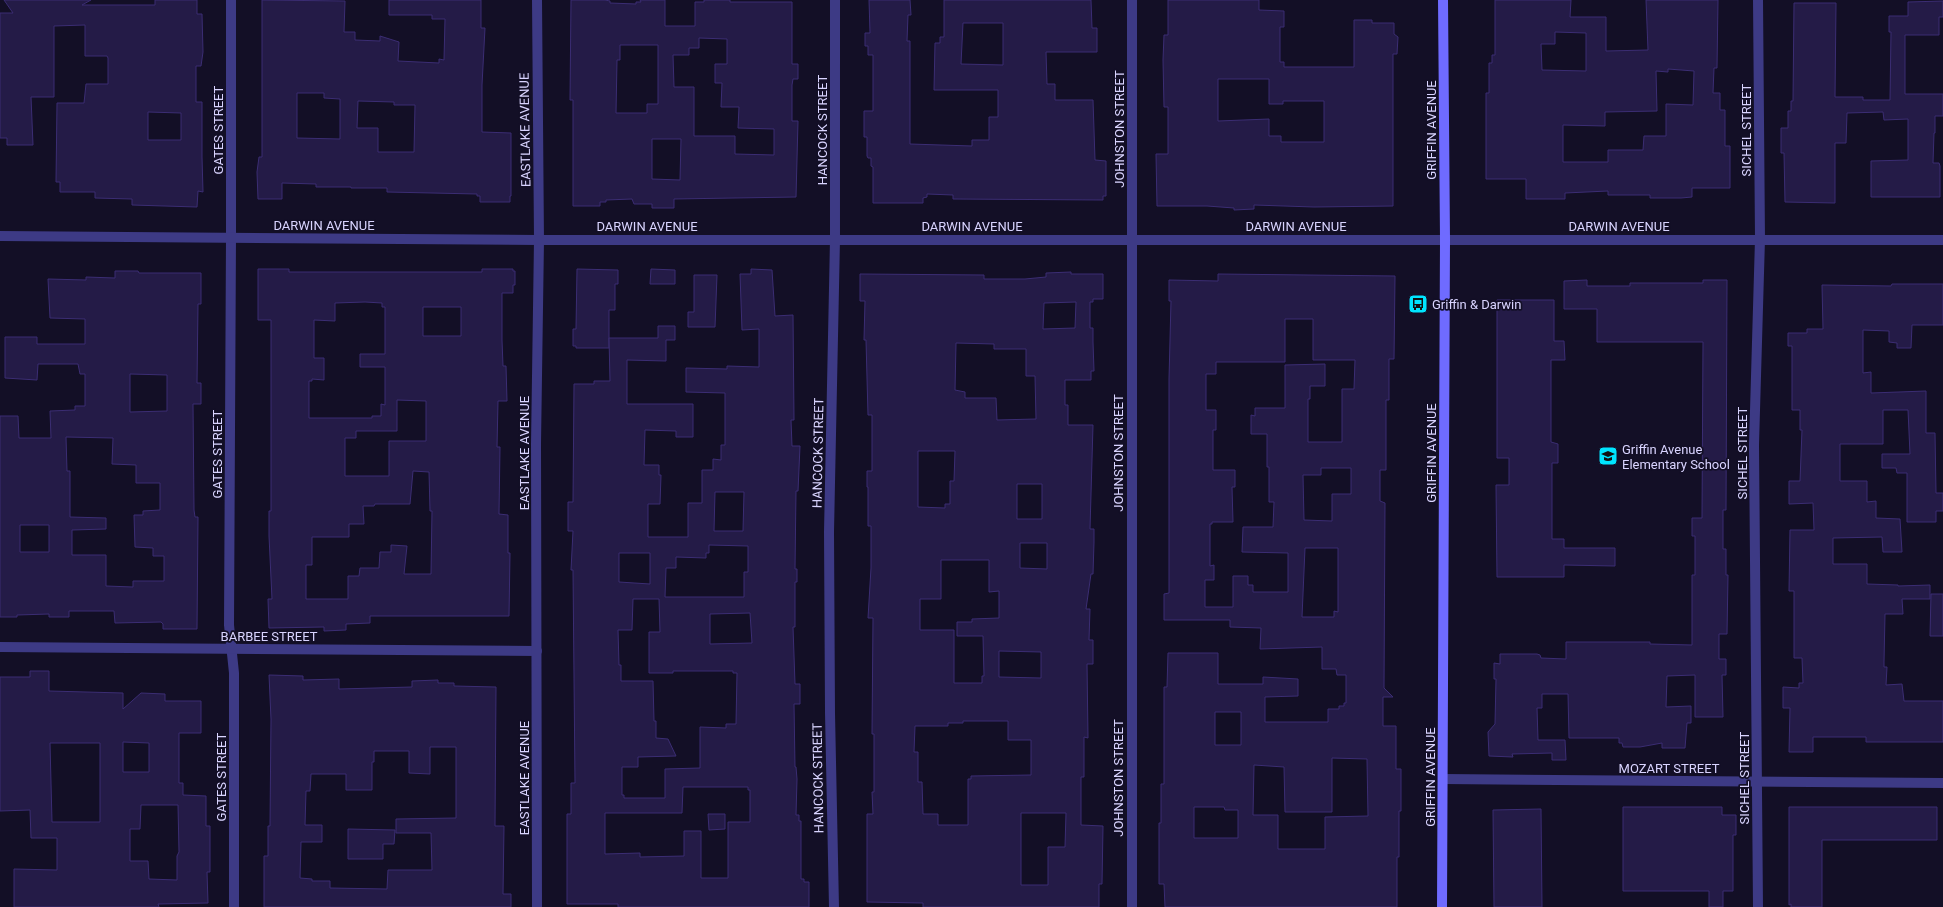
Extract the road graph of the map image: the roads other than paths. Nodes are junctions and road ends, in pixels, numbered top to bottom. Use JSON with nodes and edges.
{"nodes":[{"id":1,"x":231,"y":0,"type":"edge"},
{"id":2,"x":537,"y":0,"type":"edge"},
{"id":3,"x":835,"y":0,"type":"edge"},
{"id":4,"x":1132,"y":0,"type":"edge"},
{"id":5,"x":1443,"y":0,"type":"edge"},
{"id":6,"x":1758,"y":0,"type":"edge"},
{"id":7,"x":0,"y":236,"type":"edge"},
{"id":8,"x":231,"y":237,"type":"junction"},
{"id":9,"x":835,"y":239,"type":"junction"},
{"id":10,"x":1132,"y":239,"type":"junction"},
{"id":11,"x":1760,"y":239,"type":"junction"},
{"id":12,"x":539,"y":240,"type":"junction"},
{"id":13,"x":1445,"y":240,"type":"junction"},
{"id":14,"x":1943,"y":240,"type":"edge"},
{"id":15,"x":0,"y":647,"type":"edge"},
{"id":16,"x":231,"y":649,"type":"junction"},
{"id":17,"x":537,"y":651,"type":"junction"},
{"id":18,"x":1443,"y":779,"type":"junction"},
{"id":19,"x":1757,"y":782,"type":"junction"},
{"id":20,"x":1943,"y":783,"type":"edge"},
{"id":21,"x":234,"y":907,"type":"edge"},
{"id":22,"x":537,"y":907,"type":"edge"},
{"id":23,"x":834,"y":907,"type":"edge"},
{"id":24,"x":1132,"y":907,"type":"edge"},
{"id":25,"x":1442,"y":907,"type":"edge"},
{"id":26,"x":1758,"y":907,"type":"edge"}],
"edges":[{"from":1,"to":8,"type":"street","name":"GATES STREET"},
{"from":2,"to":12,"type":"street","name":"EASTLAKE AVENUE"},
{"from":3,"to":9,"type":"street","name":"HANCOCK STREET"},
{"from":4,"to":10,"type":"street","name":"JOHNSTON STREET"},
{"from":5,"to":13,"type":"main road","name":"GRIFFIN AVENUE"},
{"from":6,"to":11,"type":"street","name":"SICHEL STREET"},
{"from":7,"to":8,"type":"street","name":"DARWIN AVENUE"},
{"from":8,"to":12,"type":"street","name":"DARWIN AVENUE"},
{"from":8,"to":16,"type":"street","name":"GATES STREET"},
{"from":9,"to":10,"type":"street","name":"DARWIN AVENUE"},
{"from":9,"to":12,"type":"street","name":"DARWIN AVENUE"},
{"from":9,"to":23,"type":"street","name":"HANCOCK STREET"},
{"from":10,"to":13,"type":"street","name":"DARWIN AVENUE"},
{"from":10,"to":24,"type":"street","name":"JOHNSTON STREET"},
{"from":11,"to":13,"type":"street","name":"DARWIN AVENUE"},
{"from":11,"to":14,"type":"street","name":"DARWIN AVENUE"},
{"from":11,"to":19,"type":"street","name":"SICHEL STREET"},
{"from":12,"to":17,"type":"street","name":"EASTLAKE AVENUE"},
{"from":13,"to":18,"type":"main road","name":"GRIFFIN AVENUE"},
{"from":15,"to":16,"type":"street","name":"BARBEE STREET"},
{"from":16,"to":17,"type":"street","name":"BARBEE STREET"},
{"from":16,"to":21,"type":"street","name":"GATES STREET"},
{"from":17,"to":22,"type":"street","name":"EASTLAKE AVENUE"},
{"from":18,"to":19,"type":"street","name":"MOZART STREET"},
{"from":18,"to":25,"type":"main road","name":"GRIFFIN AVENUE"},
{"from":19,"to":20,"type":"street","name":"MOZART STREET"},
{"from":19,"to":26,"type":"street","name":"SICHEL STREET"}]}
